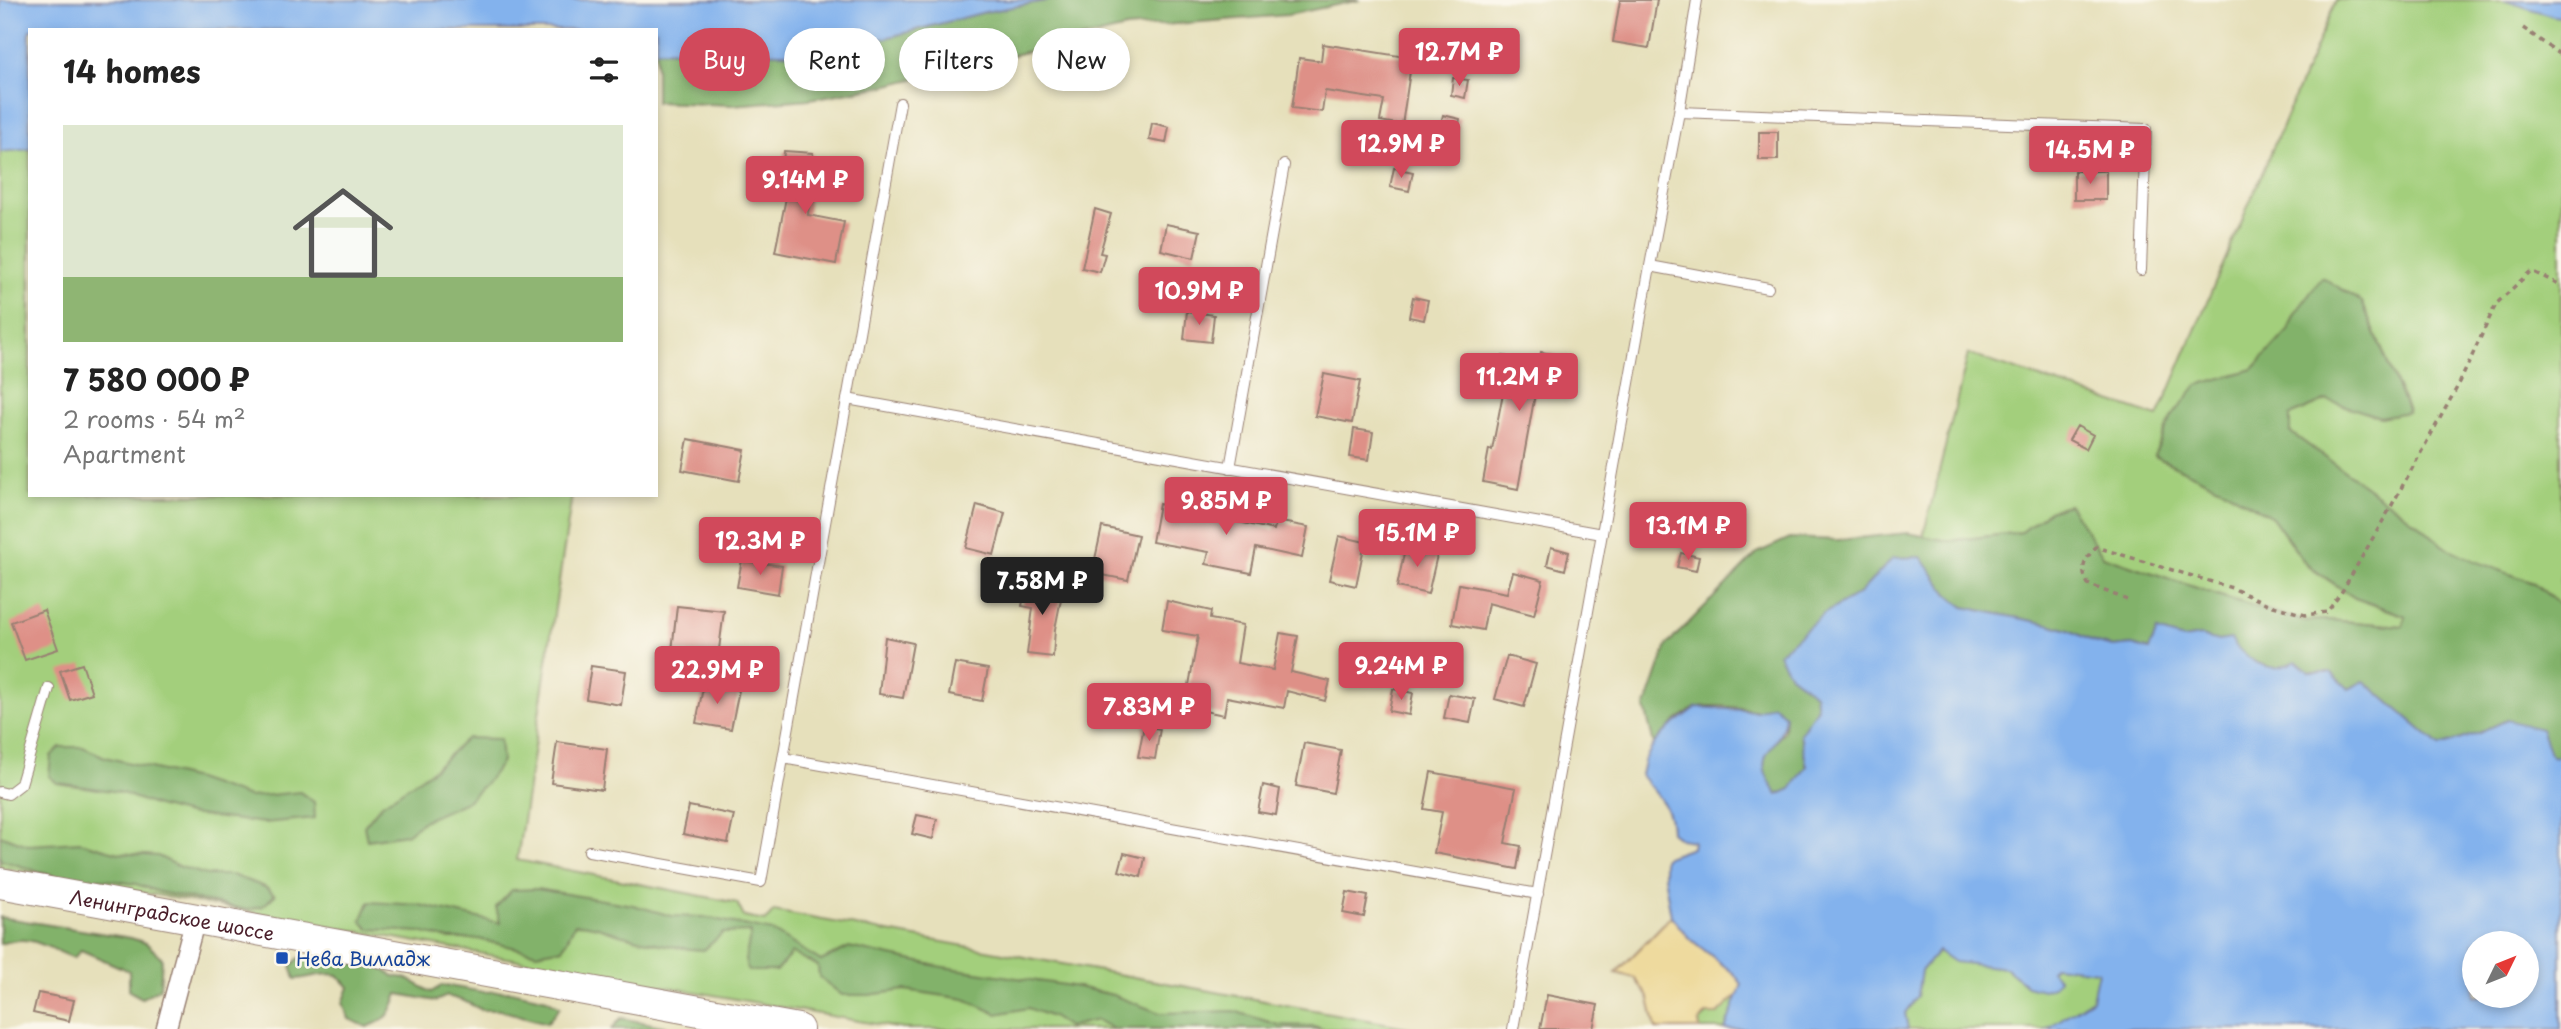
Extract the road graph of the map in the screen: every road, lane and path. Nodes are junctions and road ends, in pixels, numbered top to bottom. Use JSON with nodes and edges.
{"nodes":[{"id":1,"x":1698,"y":0,"type":"edge"},
{"id":2,"x":2524,"y":28,"type":"dead end"},
{"id":3,"x":2561,"y":55,"type":"edge"},
{"id":4,"x":900,"y":103,"type":"dead end"},
{"id":5,"x":1679,"y":112,"type":"junction"},
{"id":6,"x":1284,"y":165,"type":"dead end"},
{"id":7,"x":1650,"y":266,"type":"junction"},
{"id":8,"x":2141,"y":270,"type":"dead end"},
{"id":9,"x":2561,"y":285,"type":"edge"},
{"id":10,"x":1768,"y":288,"type":"dead end"},
{"id":11,"x":847,"y":399,"type":"junction"},
{"id":12,"x":1230,"y":468,"type":"junction"},
{"id":13,"x":1602,"y":534,"type":"junction"},
{"id":14,"x":2127,"y":600,"type":"dead end"},
{"id":15,"x":49,"y":688,"type":"dead end"},
{"id":16,"x":783,"y":758,"type":"junction"},
{"id":17,"x":0,"y":792,"type":"edge"},
{"id":18,"x":589,"y":851,"type":"dead end"},
{"id":19,"x":0,"y":883,"type":"edge"},
{"id":20,"x":1538,"y":894,"type":"junction"},
{"id":21,"x":195,"y":919,"type":"junction"},
{"id":22,"x":166,"y":1029,"type":"edge"},
{"id":23,"x":799,"y":1029,"type":"edge"},
{"id":24,"x":1513,"y":1029,"type":"edge"}],
"edges":[{"from":1,"to":5,"type":"lane"},
{"from":2,"to":3,"type":"path"},
{"from":4,"to":11,"type":"lane"},
{"from":5,"to":7,"type":"lane"},
{"from":5,"to":8,"type":"lane"},
{"from":6,"to":12,"type":"lane"},
{"from":7,"to":10,"type":"lane"},
{"from":7,"to":13,"type":"lane"},
{"from":9,"to":14,"type":"path"},
{"from":11,"to":12,"type":"lane"},
{"from":11,"to":16,"type":"lane"},
{"from":12,"to":13,"type":"lane"},
{"from":13,"to":20,"type":"lane"},
{"from":15,"to":17,"type":"lane"},
{"from":16,"to":18,"type":"lane"},
{"from":16,"to":20,"type":"lane"},
{"from":19,"to":21,"type":"main road","name":"Ленинградское шоссе"},
{"from":20,"to":24,"type":"lane"},
{"from":21,"to":22,"type":"street"},
{"from":21,"to":23,"type":"main road","name":"Ленинградское шоссе"}]}
